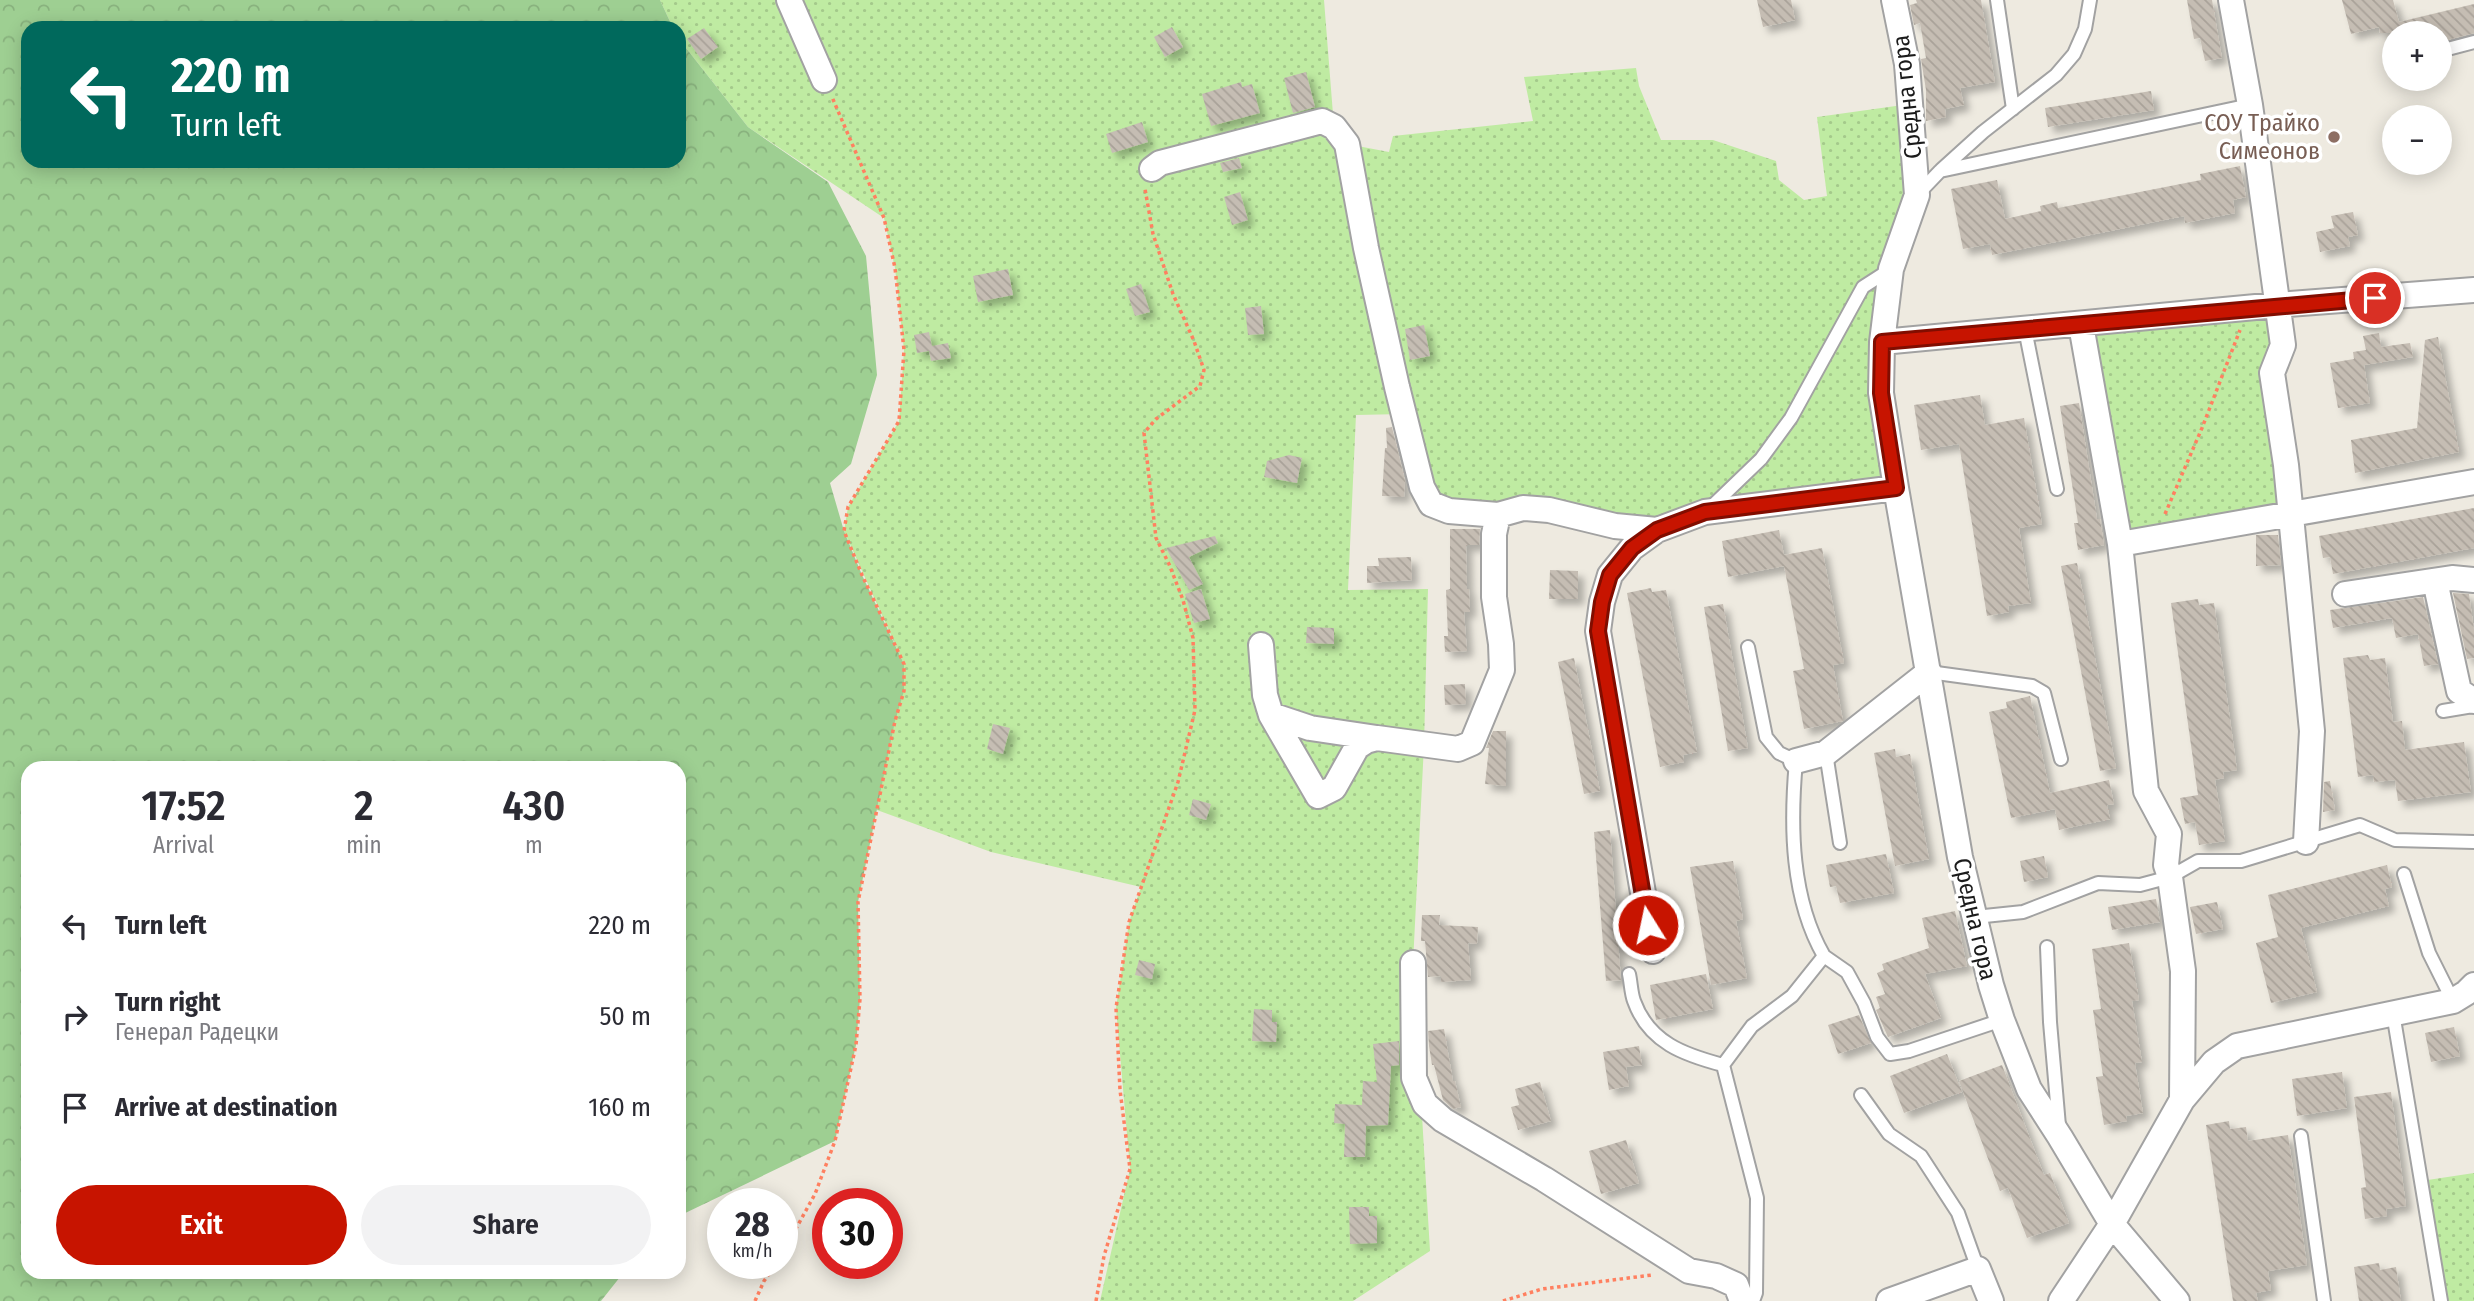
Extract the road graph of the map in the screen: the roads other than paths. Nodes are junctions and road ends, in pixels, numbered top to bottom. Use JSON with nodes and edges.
{"nodes":[{"id":1,"x":789,"y":0,"type":"edge"},
{"id":2,"x":1894,"y":0,"type":"edge"},
{"id":3,"x":1997,"y":0,"type":"edge"},
{"id":4,"x":2090,"y":0,"type":"edge"},
{"id":5,"x":2231,"y":0,"type":"edge"},
{"id":6,"x":2474,"y":42,"type":"edge"},
{"id":7,"x":2452,"y":48,"type":"edge"},
{"id":8,"x":824,"y":80,"type":"road end"},
{"id":9,"x":2250,"y":105,"type":"junction"},
{"id":10,"x":2013,"y":109,"type":"junction"},
{"id":11,"x":1152,"y":169,"type":"road end"},
{"id":12,"x":1940,"y":171,"type":"junction"},
{"id":13,"x":1917,"y":195,"type":"junction"},
{"id":14,"x":1891,"y":269,"type":"junction"},
{"id":15,"x":2474,"y":292,"type":"edge"},
{"id":16,"x":2277,"y":305,"type":"junction"},
{"id":17,"x":2081,"y":324,"type":"junction"},
{"id":18,"x":2025,"y":329,"type":"junction"},
{"id":19,"x":1882,"y":342,"type":"junction"},
{"id":20,"x":2474,"y":482,"type":"edge"},
{"id":21,"x":1896,"y":488,"type":"junction"},
{"id":22,"x":2057,"y":489,"type":"dead end"},
{"id":23,"x":1705,"y":512,"type":"junction"},
{"id":24,"x":1498,"y":515,"type":"junction"},
{"id":25,"x":2291,"y":515,"type":"junction"},
{"id":26,"x":1657,"y":530,"type":"junction"},
{"id":27,"x":2120,"y":544,"type":"junction"},
{"id":28,"x":2474,"y":580,"type":"edge"},
{"id":29,"x":2435,"y":581,"type":"junction"},
{"id":30,"x":2345,"y":594,"type":"dead end"},
{"id":31,"x":1261,"y":645,"type":"dead end"},
{"id":32,"x":1748,"y":647,"type":"dead end"},
{"id":33,"x":1929,"y":673,"type":"junction"},
{"id":34,"x":2474,"y":704,"type":"edge"},
{"id":35,"x":2444,"y":711,"type":"dead end"},
{"id":36,"x":1271,"y":715,"type":"junction"},
{"id":37,"x":1377,"y":738,"type":"junction"},
{"id":38,"x":1826,"y":753,"type":"junction"},
{"id":39,"x":2061,"y":759,"type":"dead end"},
{"id":40,"x":1796,"y":761,"type":"junction"},
{"id":41,"x":2306,"y":842,"type":"junction"},
{"id":42,"x":2474,"y":842,"type":"edge"},
{"id":43,"x":1840,"y":843,"type":"dead end"},
{"id":44,"x":2404,"y":874,"type":"dead end"},
{"id":45,"x":2170,"y":877,"type":"junction"},
{"id":46,"x":1975,"y":917,"type":"junction"},
{"id":47,"x":2048,"y":947,"type":"dead end"},
{"id":48,"x":1653,"y":951,"type":"dead end"},
{"id":49,"x":1824,"y":957,"type":"junction"},
{"id":50,"x":1413,"y":963,"type":"dead end"},
{"id":51,"x":1629,"y":974,"type":"dead end"},
{"id":52,"x":2474,"y":985,"type":"edge"},
{"id":53,"x":2453,"y":1001,"type":"junction"},
{"id":54,"x":2393,"y":1013,"type":"junction"},
{"id":55,"x":2002,"y":1020,"type":"junction"},
{"id":56,"x":1723,"y":1065,"type":"junction"},
{"id":57,"x":1861,"y":1095,"type":"dead end"},
{"id":58,"x":2182,"y":1100,"type":"junction"},
{"id":59,"x":2060,"y":1136,"type":"junction"},
{"id":60,"x":2301,"y":1136,"type":"dead end"},
{"id":61,"x":2112,"y":1224,"type":"junction"},
{"id":62,"x":1978,"y":1269,"type":"junction"},
{"id":63,"x":1742,"y":1301,"type":"edge"},
{"id":64,"x":1753,"y":1301,"type":"edge"},
{"id":65,"x":1889,"y":1301,"type":"edge"},
{"id":66,"x":1991,"y":1301,"type":"edge"},
{"id":67,"x":2061,"y":1301,"type":"edge"},
{"id":68,"x":2177,"y":1301,"type":"edge"},
{"id":69,"x":2324,"y":1301,"type":"edge"},
{"id":70,"x":2441,"y":1301,"type":"edge"}],
"edges":[{"from":1,"to":8,"type":"street"},
{"from":2,"to":13,"type":"street","name":"Средна гора"},
{"from":3,"to":10,"type":"lane"},
{"from":4,"to":10,"type":"lane"},
{"from":5,"to":9,"type":"street"},
{"from":6,"to":7,"type":"lane"},
{"from":9,"to":12,"type":"lane"},
{"from":9,"to":16,"type":"street"},
{"from":10,"to":12,"type":"lane"},
{"from":11,"to":24,"type":"street"},
{"from":12,"to":13,"type":"lane"},
{"from":13,"to":14,"type":"street","name":"Средна гора"},
{"from":14,"to":19,"type":"street","name":"Средна гора"},
{"from":14,"to":23,"type":"lane"},
{"from":15,"to":16,"type":"street"},
{"from":16,"to":17,"type":"street"},
{"from":16,"to":25,"type":"street"},
{"from":17,"to":18,"type":"street"},
{"from":17,"to":27,"type":"street"},
{"from":18,"to":19,"type":"street"},
{"from":18,"to":22,"type":"lane"},
{"from":19,"to":21,"type":"street","name":"Средна гора"},
{"from":20,"to":25,"type":"street"},
{"from":21,"to":23,"type":"street"},
{"from":21,"to":33,"type":"street","name":"Средна гора"},
{"from":23,"to":26,"type":"street"},
{"from":24,"to":26,"type":"street"},
{"from":24,"to":37,"type":"street"},
{"from":25,"to":27,"type":"street"},
{"from":25,"to":41,"type":"street"},
{"from":26,"to":48,"type":"street"},
{"from":27,"to":45,"type":"street"},
{"from":28,"to":29,"type":"street"},
{"from":29,"to":30,"type":"street"},
{"from":29,"to":34,"type":"street"},
{"from":31,"to":36,"type":"street"},
{"from":32,"to":40,"type":"lane"},
{"from":33,"to":38,"type":"street"},
{"from":33,"to":39,"type":"lane"},
{"from":33,"to":46,"type":"street","name":"Средна гора"},
{"from":34,"to":35,"type":"lane"},
{"from":36,"to":37,"type":"street"},
{"from":36,"to":37,"type":"street"},
{"from":38,"to":40,"type":"street"},
{"from":38,"to":43,"type":"lane"},
{"from":40,"to":49,"type":"lane"},
{"from":41,"to":42,"type":"lane"},
{"from":41,"to":45,"type":"lane"},
{"from":44,"to":53,"type":"lane"},
{"from":45,"to":46,"type":"lane"},
{"from":45,"to":58,"type":"street"},
{"from":46,"to":55,"type":"street","name":"Средна гора"},
{"from":47,"to":59,"type":"lane"},
{"from":49,"to":55,"type":"lane"},
{"from":49,"to":56,"type":"lane"},
{"from":50,"to":63,"type":"street"},
{"from":51,"to":56,"type":"lane"},
{"from":52,"to":53,"type":"street"},
{"from":53,"to":54,"type":"street"},
{"from":54,"to":58,"type":"street"},
{"from":54,"to":70,"type":"lane"},
{"from":55,"to":59,"type":"street","name":"Средна гора"},
{"from":56,"to":64,"type":"lane"},
{"from":57,"to":62,"type":"lane"},
{"from":58,"to":61,"type":"street"},
{"from":59,"to":61,"type":"street","name":"Средна гора"},
{"from":60,"to":69,"type":"lane"},
{"from":61,"to":67,"type":"street"},
{"from":61,"to":68,"type":"street","name":"Средна гора"},
{"from":62,"to":65,"type":"street"},
{"from":62,"to":66,"type":"street"}]}
